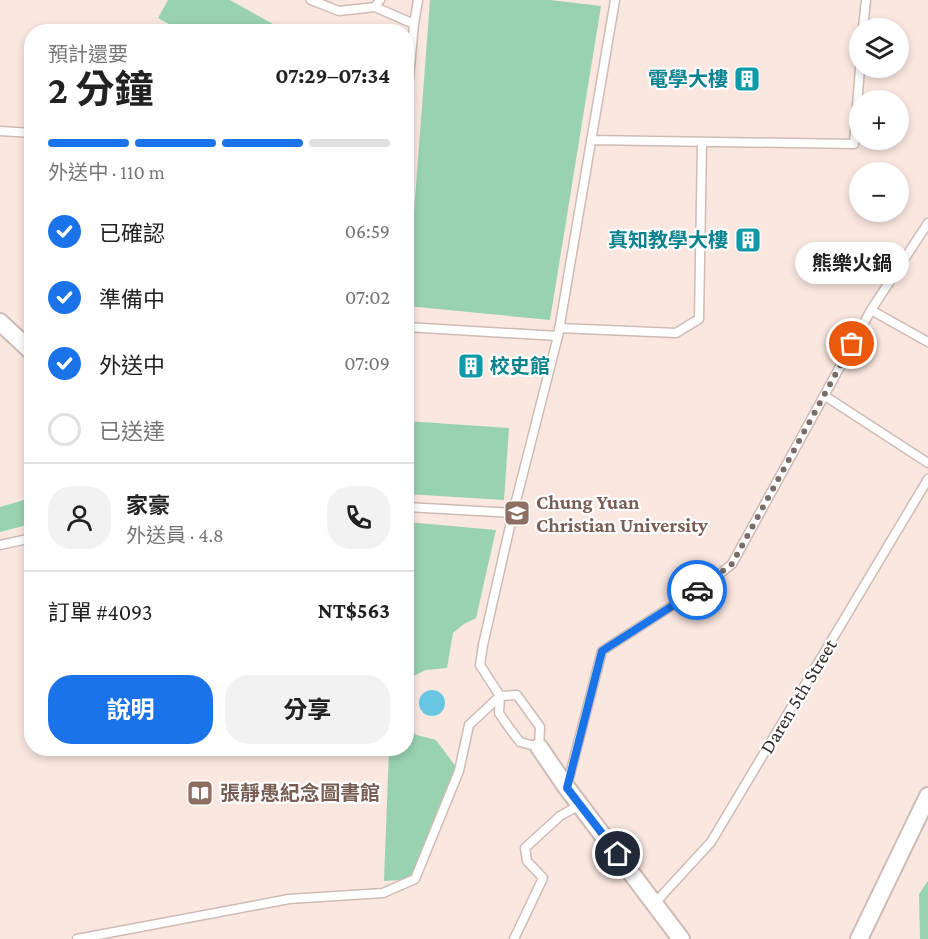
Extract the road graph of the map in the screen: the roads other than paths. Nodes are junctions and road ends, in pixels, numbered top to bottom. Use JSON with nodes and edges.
{"nodes":[{"id":1,"x":418,"y":0,"type":"edge"},
{"id":2,"x":615,"y":0,"type":"edge"},
{"id":3,"x":866,"y":0,"type":"edge"},
{"id":4,"x":317,"y":1,"type":"edge"},
{"id":5,"x":378,"y":4,"type":"edge"},
{"id":6,"x":864,"y":18,"type":"edge"},
{"id":7,"x":414,"y":24,"type":"joint"},
{"id":8,"x":859,"y":78,"type":"edge"},
{"id":9,"x":0,"y":131,"type":"edge"},
{"id":10,"x":24,"y":132,"type":"edge"},
{"id":11,"x":591,"y":140,"type":"junction"},
{"id":12,"x":702,"y":142,"type":"junction"},
{"id":13,"x":927,"y":225,"type":"edge"},
{"id":14,"x":871,"y":310,"type":"junction"},
{"id":15,"x":0,"y":322,"type":"edge"},
{"id":16,"x":414,"y":327,"type":"edge"},
{"id":17,"x":559,"y":332,"type":"junction"},
{"id":18,"x":928,"y":342,"type":"edge"},
{"id":19,"x":24,"y":344,"type":"edge"},
{"id":20,"x":825,"y":396,"type":"junction"},
{"id":21,"x":928,"y":463,"type":"edge"},
{"id":22,"x":928,"y":479,"type":"edge"},
{"id":23,"x":414,"y":507,"type":"edge"},
{"id":24,"x":513,"y":513,"type":"junction"},
{"id":25,"x":24,"y":540,"type":"edge"},
{"id":26,"x":0,"y":545,"type":"edge"},
{"id":27,"x":500,"y":696,"type":"junction"},
{"id":28,"x":539,"y":747,"type":"junction"},
{"id":29,"x":567,"y":788,"type":"junction"},
{"id":30,"x":928,"y":796,"type":"edge"},
{"id":31,"x":580,"y":805,"type":"junction"},
{"id":32,"x":654,"y":903,"type":"junction"},
{"id":33,"x":77,"y":939,"type":"edge"},
{"id":34,"x":514,"y":939,"type":"edge"},
{"id":35,"x":681,"y":939,"type":"edge"},
{"id":36,"x":859,"y":939,"type":"edge"}],
"edges":[{"from":1,"to":7,"type":"lane"},
{"from":2,"to":11,"type":"lane"},
{"from":3,"to":6,"type":"lane"},
{"from":4,"to":5,"type":"lane"},
{"from":5,"to":7,"type":"lane"},
{"from":8,"to":12,"type":"lane"},
{"from":9,"to":10,"type":"lane"},
{"from":11,"to":12,"type":"lane"},
{"from":11,"to":17,"type":"lane"},
{"from":12,"to":17,"type":"lane"},
{"from":13,"to":14,"type":"lane"},
{"from":14,"to":18,"type":"lane"},
{"from":14,"to":20,"type":"lane"},
{"from":15,"to":19,"type":"street"},
{"from":16,"to":17,"type":"lane"},
{"from":17,"to":24,"type":"lane"},
{"from":20,"to":21,"type":"lane"},
{"from":20,"to":29,"type":"lane"},
{"from":22,"to":32,"type":"lane","name":"Daren 5th Street"},
{"from":23,"to":24,"type":"lane"},
{"from":24,"to":27,"type":"lane"},
{"from":25,"to":26,"type":"lane"},
{"from":27,"to":28,"type":"lane"},
{"from":27,"to":28,"type":"lane"},
{"from":27,"to":33,"type":"lane"},
{"from":28,"to":29,"type":"street"},
{"from":29,"to":31,"type":"street"},
{"from":30,"to":36,"type":"street"},
{"from":31,"to":32,"type":"street"},
{"from":31,"to":34,"type":"lane"},
{"from":32,"to":35,"type":"street"}]}
